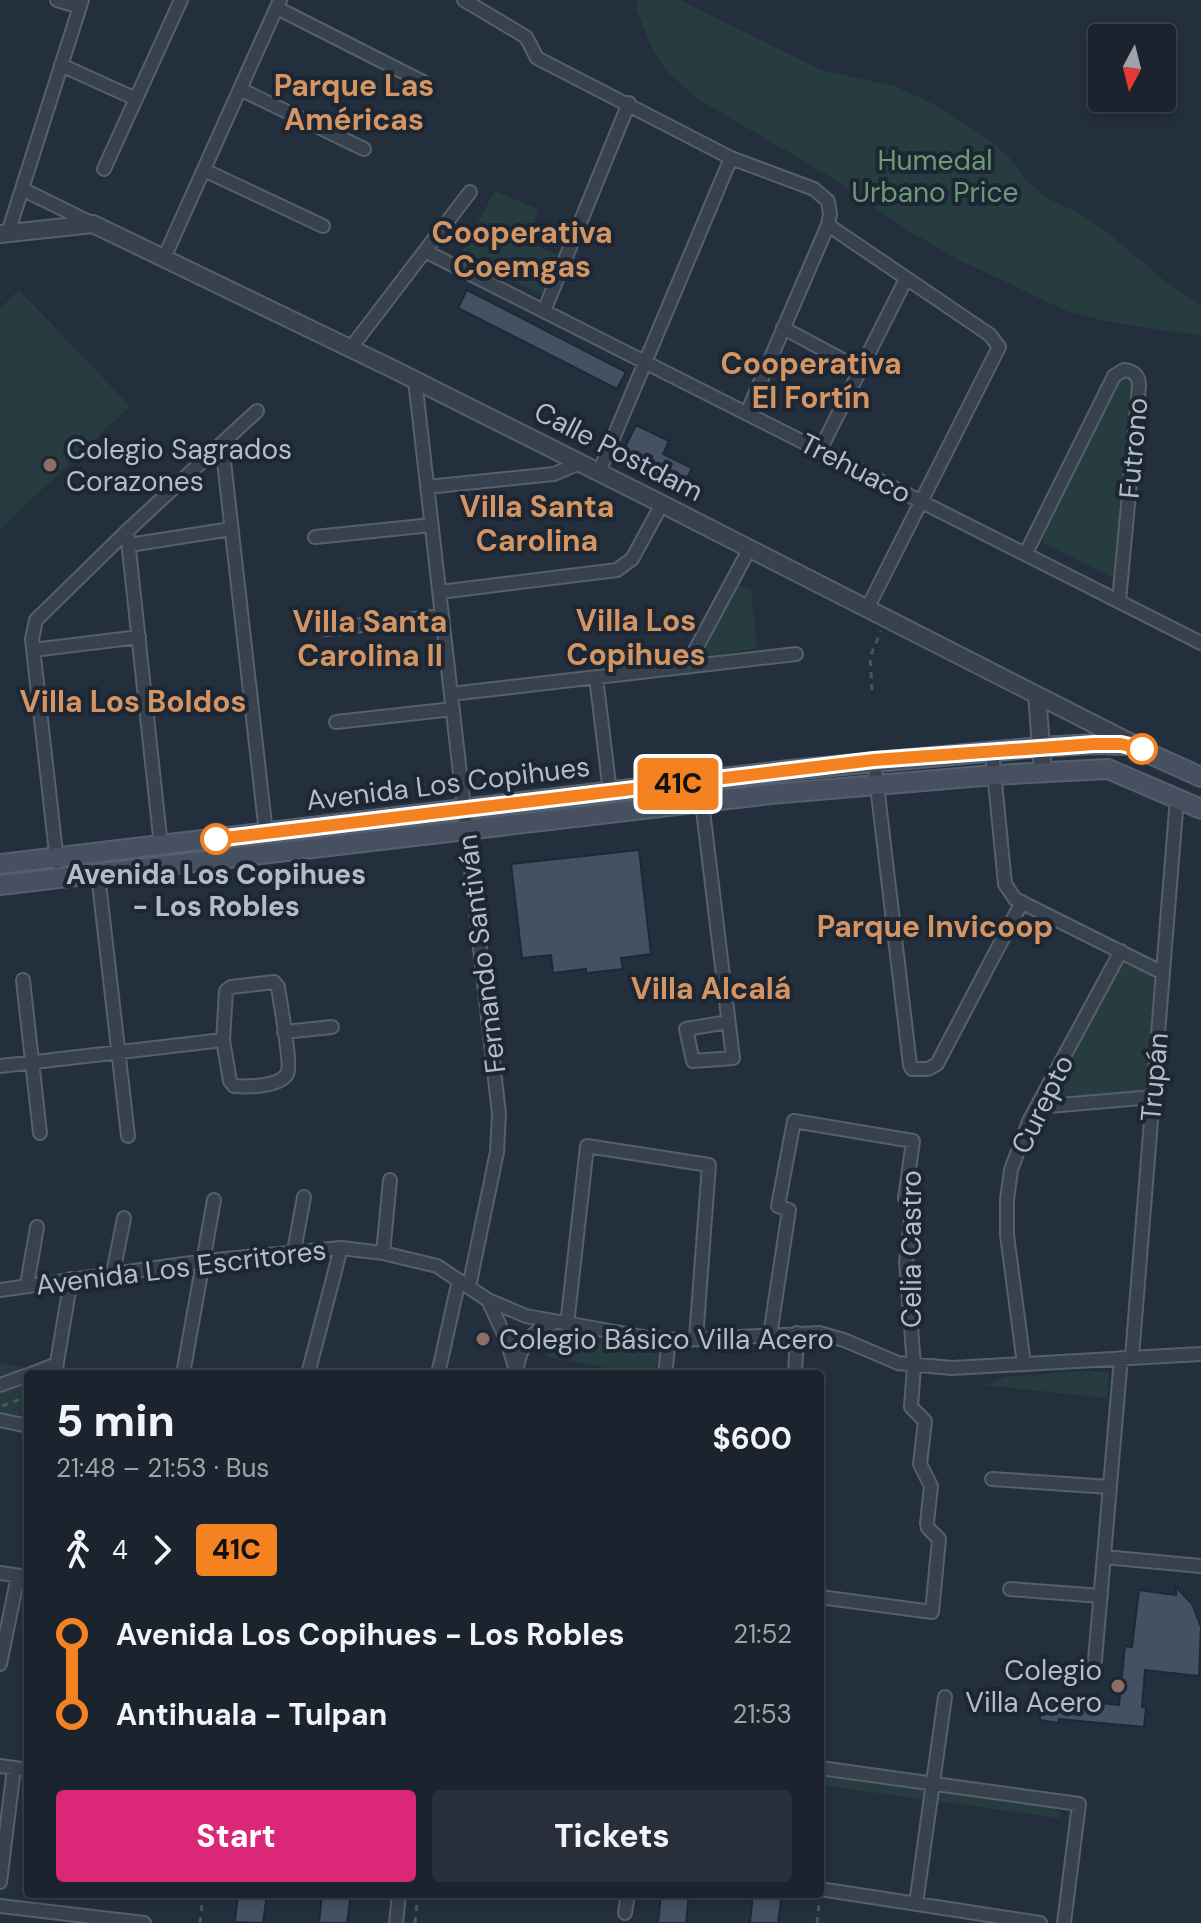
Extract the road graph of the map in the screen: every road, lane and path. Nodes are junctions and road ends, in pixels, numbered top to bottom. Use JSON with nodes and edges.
{"nodes":[{"id":1,"x":57,"y":0,"type":"edge"},
{"id":2,"x":181,"y":0,"type":"edge"},
{"id":3,"x":464,"y":0,"type":"edge"},
{"id":4,"x":81,"y":3,"type":"edge"},
{"id":5,"x":279,"y":4,"type":"edge"},
{"id":6,"x":61,"y":65,"type":"junction"},
{"id":7,"x":425,"y":83,"type":"dead end"},
{"id":8,"x":240,"y":89,"type":"junction"},
{"id":9,"x":136,"y":99,"type":"junction"},
{"id":10,"x":629,"y":103,"type":"junction"},
{"id":11,"x":364,"y":149,"type":"dead end"},
{"id":12,"x":731,"y":158,"type":"junction"},
{"id":13,"x":104,"y":169,"type":"dead end"},
{"id":14,"x":204,"y":170,"type":"junction"},
{"id":15,"x":22,"y":189,"type":"junction"},
{"id":16,"x":470,"y":192,"type":"dead end"},
{"id":17,"x":93,"y":224,"type":"junction"},
{"id":18,"x":828,"y":225,"type":"junction"},
{"id":19,"x":323,"y":226,"type":"dead end"},
{"id":20,"x":4,"y":233,"type":"edge"},
{"id":21,"x":425,"y":251,"type":"junction"},
{"id":22,"x":164,"y":258,"type":"junction"},
{"id":23,"x":906,"y":279,"type":"junction"},
{"id":24,"x":544,"y":311,"type":"junction"},
{"id":25,"x":783,"y":328,"type":"junction"},
{"id":26,"x":350,"y":349,"type":"junction"},
{"id":27,"x":646,"y":363,"type":"junction"},
{"id":28,"x":860,"y":369,"type":"junction"},
{"id":29,"x":415,"y":380,"type":"junction"},
{"id":30,"x":257,"y":411,"type":"dead end"},
{"id":31,"x":747,"y":413,"type":"junction"},
{"id":32,"x":222,"y":444,"type":"junction"},
{"id":33,"x":820,"y":450,"type":"junction"},
{"id":34,"x":580,"y":463,"type":"junction"},
{"id":35,"x":599,"y":472,"type":"junction"},
{"id":36,"x":427,"y":487,"type":"junction"},
{"id":37,"x":922,"y":501,"type":"junction"},
{"id":38,"x":662,"y":504,"type":"junction"},
{"id":39,"x":432,"y":525,"type":"junction"},
{"id":40,"x":231,"y":529,"type":"junction"},
{"id":41,"x":127,"y":531,"type":"junction"},
{"id":42,"x":315,"y":537,"type":"dead end"},
{"id":43,"x":129,"y":545,"type":"junction"},
{"id":44,"x":750,"y":548,"type":"junction"},
{"id":45,"x":1026,"y":553,"type":"junction"},
{"id":46,"x":440,"y":592,"type":"junction"},
{"id":47,"x":1119,"y":601,"type":"junction"},
{"id":48,"x":868,"y":607,"type":"junction"},
{"id":49,"x":442,"y":616,"type":"junction"},
{"id":50,"x":887,"y":616,"type":"junction"},
{"id":51,"x":326,"y":629,"type":"dead end"},
{"id":52,"x":139,"y":637,"type":"junction"},
{"id":53,"x":1201,"y":643,"type":"edge"},
{"id":54,"x":33,"y":650,"type":"junction"},
{"id":55,"x":796,"y":654,"type":"dead end"},
{"id":56,"x":686,"y":667,"type":"junction"},
{"id":57,"x":596,"y":677,"type":"junction"},
{"id":58,"x":872,"y":690,"type":"dead end"},
{"id":59,"x":451,"y":694,"type":"junction"},
{"id":60,"x":1037,"y":695,"type":"junction"},
{"id":61,"x":453,"y":709,"type":"junction"},
{"id":62,"x":336,"y":722,"type":"dead end"},
{"id":63,"x":1041,"y":747,"type":"junction"},
{"id":64,"x":1142,"y":749,"type":"junction"},
{"id":65,"x":992,"y":751,"type":"junction"},
{"id":66,"x":874,"y":760,"type":"junction"},
{"id":67,"x":1043,"y":771,"type":"junction"},
{"id":68,"x":994,"y":775,"type":"junction"},
{"id":69,"x":1201,"y":777,"type":"edge"},
{"id":70,"x":876,"y":784,"type":"junction"},
{"id":71,"x":610,"y":792,"type":"junction"},
{"id":72,"x":1177,"y":798,"type":"junction"},
{"id":73,"x":702,"y":802,"type":"junction"},
{"id":74,"x":1201,"y":809,"type":"edge"},
{"id":75,"x":466,"y":820,"type":"junction"},
{"id":76,"x":266,"y":833,"type":"junction"},
{"id":77,"x":161,"y":846,"type":"junction"},
{"id":78,"x":56,"y":858,"type":"junction"},
{"id":79,"x":0,"y":864,"type":"edge"},
{"id":80,"x":98,"y":874,"type":"junction"},
{"id":81,"x":59,"y":878,"type":"junction"},
{"id":82,"x":0,"y":885,"type":"edge"},
{"id":83,"x":1022,"y":902,"type":"junction"},
{"id":84,"x":1121,"y":951,"type":"junction"},
{"id":85,"x":1163,"y":973,"type":"junction"},
{"id":86,"x":23,"y":980,"type":"dead end"},
{"id":87,"x":728,"y":1022,"type":"junction"},
{"id":88,"x":332,"y":1027,"type":"dead end"},
{"id":89,"x":284,"y":1032,"type":"junction"},
{"id":90,"x":223,"y":1040,"type":"junction"},
{"id":91,"x":118,"y":1052,"type":"junction"},
{"id":92,"x":32,"y":1062,"type":"junction"},
{"id":93,"x":0,"y":1066,"type":"edge"},
{"id":94,"x":1153,"y":1097,"type":"junction"},
{"id":95,"x":1037,"y":1107,"type":"junction"},
{"id":96,"x":40,"y":1133,"type":"dead end"},
{"id":97,"x":128,"y":1136,"type":"dead end"},
{"id":98,"x":390,"y":1180,"type":"dead end"},
{"id":99,"x":304,"y":1197,"type":"dead end"},
{"id":100,"x":214,"y":1200,"type":"dead end"},
{"id":101,"x":124,"y":1218,"type":"dead end"},
{"id":102,"x":37,"y":1227,"type":"dead end"},
{"id":103,"x":341,"y":1248,"type":"junction"},
{"id":104,"x":294,"y":1251,"type":"junction"},
{"id":105,"x":383,"y":1253,"type":"junction"},
{"id":106,"x":205,"y":1261,"type":"junction"},
{"id":107,"x":113,"y":1273,"type":"junction"},
{"id":108,"x":71,"y":1279,"type":"junction"},
{"id":109,"x":464,"y":1284,"type":"junction"},
{"id":110,"x":27,"y":1285,"type":"junction"},
{"id":111,"x":0,"y":1290,"type":"edge"},
{"id":112,"x":488,"y":1300,"type":"junction"},
{"id":113,"x":553,"y":1323,"type":"junction"},
{"id":114,"x":567,"y":1325,"type":"junction"},
{"id":115,"x":797,"y":1333,"type":"junction"},
{"id":116,"x":770,"y":1335,"type":"junction"},
{"id":117,"x":696,"y":1339,"type":"junction"},
{"id":118,"x":669,"y":1340,"type":"junction"},
{"id":119,"x":1201,"y":1354,"type":"edge"},
{"id":120,"x":1127,"y":1358,"type":"junction"},
{"id":121,"x":1024,"y":1364,"type":"junction"},
{"id":122,"x":914,"y":1366,"type":"junction"},
{"id":123,"x":56,"y":1369,"type":"edge"},
{"id":124,"x":184,"y":1370,"type":"edge"},
{"id":125,"x":309,"y":1370,"type":"edge"},
{"id":126,"x":439,"y":1370,"type":"edge"},
{"id":127,"x":517,"y":1370,"type":"edge"},
{"id":128,"x":517,"y":1370,"type":"edge"},
{"id":129,"x":665,"y":1370,"type":"edge"},
{"id":130,"x":795,"y":1370,"type":"edge"},
{"id":131,"x":24,"y":1376,"type":"edge"},
{"id":132,"x":0,"y":1385,"type":"edge"},
{"id":133,"x":24,"y":1398,"type":"edge"},
{"id":134,"x":0,"y":1407,"type":"edge"},
{"id":135,"x":0,"y":1420,"type":"edge"},
{"id":136,"x":24,"y":1425,"type":"edge"},
{"id":137,"x":992,"y":1479,"type":"dead end"},
{"id":138,"x":1110,"y":1487,"type":"junction"},
{"id":139,"x":1104,"y":1557,"type":"junction"},
{"id":140,"x":1201,"y":1566,"type":"edge"},
{"id":141,"x":0,"y":1573,"type":"edge"},
{"id":142,"x":23,"y":1576,"type":"edge"},
{"id":143,"x":1010,"y":1589,"type":"dead end"},
{"id":144,"x":1101,"y":1596,"type":"junction"},
{"id":145,"x":824,"y":1598,"type":"edge"},
{"id":146,"x":1095,"y":1660,"type":"dead end"},
{"id":147,"x":0,"y":1664,"type":"edge"},
{"id":148,"x":945,"y":1697,"type":"dead end"},
{"id":149,"x":0,"y":1766,"type":"edge"},
{"id":150,"x":14,"y":1768,"type":"junction"},
{"id":151,"x":24,"y":1769,"type":"edge"},
{"id":152,"x":824,"y":1769,"type":"edge"},
{"id":153,"x":933,"y":1784,"type":"junction"},
{"id":154,"x":0,"y":1882,"type":"edge"},
{"id":155,"x":824,"y":1891,"type":"edge"},
{"id":156,"x":203,"y":1898,"type":"edge"},
{"id":157,"x":399,"y":1898,"type":"edge"},
{"id":158,"x":418,"y":1898,"type":"edge"},
{"id":159,"x":627,"y":1898,"type":"edge"},
{"id":160,"x":819,"y":1898,"type":"edge"},
{"id":161,"x":916,"y":1904,"type":"junction"},
{"id":162,"x":0,"y":1906,"type":"edge"},
{"id":163,"x":625,"y":1913,"type":"dead end"},
{"id":164,"x":144,"y":1923,"type":"edge"},
{"id":165,"x":200,"y":1923,"type":"edge"},
{"id":166,"x":396,"y":1923,"type":"edge"},
{"id":167,"x":415,"y":1923,"type":"edge"},
{"id":168,"x":817,"y":1923,"type":"edge"},
{"id":169,"x":1040,"y":1923,"type":"edge"},
{"id":170,"x":1064,"y":1923,"type":"edge"}],
"edges":[{"from":1,"to":4,"type":"street"},
{"from":2,"to":9,"type":"street"},
{"from":3,"to":10,"type":"street"},
{"from":4,"to":6,"type":"street"},
{"from":5,"to":7,"type":"street"},
{"from":5,"to":8,"type":"street"},
{"from":6,"to":9,"type":"street"},
{"from":6,"to":15,"type":"street"},
{"from":8,"to":11,"type":"street"},
{"from":8,"to":14,"type":"street"},
{"from":9,"to":13,"type":"street"},
{"from":10,"to":12,"type":"street"},
{"from":10,"to":24,"type":"street"},
{"from":12,"to":18,"type":"street"},
{"from":12,"to":27,"type":"street"},
{"from":14,"to":19,"type":"street"},
{"from":14,"to":22,"type":"street"},
{"from":15,"to":17,"type":"street"},
{"from":15,"to":20,"type":"street"},
{"from":16,"to":21,"type":"street"},
{"from":17,"to":20,"type":"street"},
{"from":17,"to":22,"type":"street","name":"Calle Postdam"},
{"from":18,"to":23,"type":"street"},
{"from":18,"to":25,"type":"street"},
{"from":21,"to":24,"type":"street","name":"Trehuaco"},
{"from":21,"to":26,"type":"street"},
{"from":22,"to":26,"type":"street","name":"Calle Postdam"},
{"from":23,"to":28,"type":"street"},
{"from":23,"to":37,"type":"street"},
{"from":24,"to":27,"type":"street","name":"Trehuaco"},
{"from":25,"to":28,"type":"street"},
{"from":25,"to":31,"type":"street"},
{"from":26,"to":29,"type":"street","name":"Calle Postdam"},
{"from":27,"to":31,"type":"street","name":"Trehuaco"},
{"from":27,"to":35,"type":"street"},
{"from":28,"to":33,"type":"street"},
{"from":29,"to":34,"type":"street","name":"Calle Postdam"},
{"from":29,"to":36,"type":"street","name":"Fernando Santiván"},
{"from":30,"to":32,"type":"street"},
{"from":31,"to":33,"type":"street","name":"Trehuaco"},
{"from":32,"to":40,"type":"street"},
{"from":32,"to":41,"type":"street"},
{"from":33,"to":37,"type":"street","name":"Trehuaco"},
{"from":34,"to":35,"type":"street","name":"Calle Postdam"},
{"from":34,"to":36,"type":"street"},
{"from":35,"to":38,"type":"street","name":"Calle Postdam"},
{"from":36,"to":39,"type":"street","name":"Fernando Santiván"},
{"from":37,"to":45,"type":"street","name":"Trehuaco"},
{"from":37,"to":48,"type":"street"},
{"from":38,"to":44,"type":"street","name":"Calle Postdam"},
{"from":38,"to":46,"type":"street"},
{"from":39,"to":42,"type":"street"},
{"from":39,"to":46,"type":"street","name":"Fernando Santiván"},
{"from":40,"to":43,"type":"street"},
{"from":40,"to":76,"type":"street"},
{"from":41,"to":43,"type":"street"},
{"from":41,"to":54,"type":"street"},
{"from":43,"to":52,"type":"street"},
{"from":44,"to":48,"type":"street","name":"Calle Postdam"},
{"from":44,"to":56,"type":"street"},
{"from":45,"to":47,"type":"street","name":"Trehuaco"},
{"from":45,"to":47,"type":"street","name":"Futrono"},
{"from":46,"to":49,"type":"street","name":"Fernando Santiván"},
{"from":47,"to":53,"type":"street","name":"Trehuaco"},
{"from":48,"to":50,"type":"street","name":"Calle Postdam"},
{"from":49,"to":51,"type":"street"},
{"from":49,"to":59,"type":"street","name":"Fernando Santiván"},
{"from":50,"to":58,"type":"path"},
{"from":50,"to":60,"type":"street","name":"Calle Postdam"},
{"from":52,"to":54,"type":"street"},
{"from":52,"to":77,"type":"street"},
{"from":54,"to":78,"type":"street"},
{"from":55,"to":56,"type":"street"},
{"from":56,"to":57,"type":"street"},
{"from":57,"to":59,"type":"street"},
{"from":57,"to":71,"type":"street"},
{"from":59,"to":61,"type":"street","name":"Fernando Santiván"},
{"from":60,"to":63,"type":"street"},
{"from":60,"to":64,"type":"street","name":"Calle Postdam"},
{"from":61,"to":62,"type":"street"},
{"from":61,"to":75,"type":"street","name":"Fernando Santiván"},
{"from":63,"to":64,"type":"main road","name":"Avenida Los Copihues"},
{"from":63,"to":65,"type":"main road","name":"Avenida Los Copihues"},
{"from":63,"to":67,"type":"street"},
{"from":64,"to":69,"type":"main road","name":"Calle Postdam"},
{"from":65,"to":66,"type":"main road","name":"Avenida Los Copihues"},
{"from":65,"to":68,"type":"street"},
{"from":66,"to":70,"type":"street"},
{"from":66,"to":71,"type":"main road","name":"Avenida Los Copihues"},
{"from":67,"to":68,"type":"main road","name":"Avenida Los Copihues"},
{"from":67,"to":72,"type":"main road"},
{"from":68,"to":70,"type":"main road","name":"Avenida Los Copihues"},
{"from":68,"to":83,"type":"street"},
{"from":70,"to":73,"type":"main road","name":"Avenida Los Copihues"},
{"from":70,"to":83,"type":"street"},
{"from":71,"to":75,"type":"main road","name":"Avenida Los Copihues"},
{"from":72,"to":74,"type":"main road"},
{"from":72,"to":85,"type":"street","name":"Trupán"},
{"from":73,"to":75,"type":"main road","name":"Avenida Los Copihues"},
{"from":73,"to":87,"type":"street"},
{"from":75,"to":76,"type":"main road","name":"Avenida Los Copihues"},
{"from":75,"to":80,"type":"main road","name":"Avenida Los Copihues"},
{"from":75,"to":109,"type":"street","name":"Fernando Santiván"},
{"from":76,"to":77,"type":"main road","name":"Avenida Los Copihues"},
{"from":77,"to":78,"type":"main road","name":"Avenida Los Copihues"},
{"from":78,"to":79,"type":"main road","name":"Avenida Los Copihues"},
{"from":78,"to":81,"type":"street"},
{"from":80,"to":81,"type":"main road","name":"Avenida Los Copihues"},
{"from":80,"to":91,"type":"street"},
{"from":81,"to":82,"type":"main road","name":"Avenida Los Copihues"},
{"from":83,"to":84,"type":"street"},
{"from":84,"to":85,"type":"street"},
{"from":84,"to":95,"type":"street","name":"Curepto"},
{"from":85,"to":94,"type":"street","name":"Trupán"},
{"from":86,"to":92,"type":"street"},
{"from":87,"to":87,"type":"street"},
{"from":88,"to":89,"type":"street"},
{"from":89,"to":90,"type":"street"},
{"from":89,"to":90,"type":"street"},
{"from":90,"to":91,"type":"street"},
{"from":91,"to":92,"type":"street"},
{"from":91,"to":97,"type":"street"},
{"from":92,"to":93,"type":"street"},
{"from":92,"to":96,"type":"street"},
{"from":94,"to":95,"type":"street"},
{"from":94,"to":120,"type":"street","name":"Trupán"},
{"from":95,"to":121,"type":"street","name":"Curepto"},
{"from":98,"to":105,"type":"street"},
{"from":99,"to":104,"type":"street"},
{"from":100,"to":106,"type":"street"},
{"from":101,"to":107,"type":"street"},
{"from":102,"to":110,"type":"street"},
{"from":103,"to":104,"type":"street","name":"Avenida Los Escritores"},
{"from":103,"to":105,"type":"street","name":"Avenida Los Escritores"},
{"from":103,"to":125,"type":"street"},
{"from":104,"to":106,"type":"street","name":"Avenida Los Escritores"},
{"from":105,"to":109,"type":"street","name":"Avenida Los Escritores"},
{"from":106,"to":107,"type":"street","name":"Avenida Los Escritores"},
{"from":106,"to":124,"type":"street"},
{"from":107,"to":108,"type":"street","name":"Avenida Los Escritores"},
{"from":108,"to":110,"type":"street","name":"Avenida Los Escritores"},
{"from":108,"to":123,"type":"street"},
{"from":109,"to":112,"type":"street","name":"Avenida Los Escritores"},
{"from":109,"to":126,"type":"street","name":"Fernando Santiván"},
{"from":110,"to":111,"type":"street","name":"Avenida Los Escritores"},
{"from":112,"to":113,"type":"street","name":"Avenida Los Escritores"},
{"from":112,"to":127,"type":"street"},
{"from":113,"to":114,"type":"street","name":"Avenida Los Escritores"},
{"from":113,"to":128,"type":"street"},
{"from":114,"to":117,"type":"street"},
{"from":114,"to":118,"type":"street","name":"Avenida Los Escritores"},
{"from":115,"to":116,"type":"street","name":"Avenida Los Escritores"},
{"from":115,"to":122,"type":"street","name":"Avenida Los Escritores"},
{"from":115,"to":130,"type":"street"},
{"from":116,"to":117,"type":"street","name":"Avenida Los Escritores"},
{"from":116,"to":122,"type":"street","name":"Celia Castro"},
{"from":117,"to":118,"type":"street","name":"Avenida Los Escritores"},
{"from":118,"to":129,"type":"street"},
{"from":119,"to":120,"type":"street","name":"Avenida Los Escritores"},
{"from":120,"to":121,"type":"street","name":"Avenida Los Escritores"},
{"from":120,"to":138,"type":"street","name":"Trupán"},
{"from":121,"to":122,"type":"street","name":"Avenida Los Escritores"},
{"from":122,"to":145,"type":"street"},
{"from":131,"to":132,"type":"street"},
{"from":133,"to":134,"type":"path"},
{"from":135,"to":136,"type":"street"},
{"from":137,"to":138,"type":"street"},
{"from":138,"to":139,"type":"street","name":"Trupán"},
{"from":139,"to":140,"type":"street"},
{"from":139,"to":144,"type":"street","name":"Trupán"},
{"from":141,"to":142,"type":"street"},
{"from":142,"to":147,"type":"street"},
{"from":143,"to":144,"type":"street"},
{"from":144,"to":146,"type":"street","name":"Trupán"},
{"from":148,"to":153,"type":"street"},
{"from":149,"to":150,"type":"street"},
{"from":150,"to":151,"type":"street"},
{"from":150,"to":154,"type":"street"},
{"from":152,"to":153,"type":"street"},
{"from":153,"to":161,"type":"street"},
{"from":153,"to":170,"type":"street"},
{"from":155,"to":161,"type":"street"},
{"from":156,"to":165,"type":"path"},
{"from":157,"to":166,"type":"street"},
{"from":158,"to":167,"type":"path"},
{"from":159,"to":163,"type":"street"},
{"from":160,"to":168,"type":"path"},
{"from":161,"to":169,"type":"street"},
{"from":162,"to":164,"type":"street"}]}
